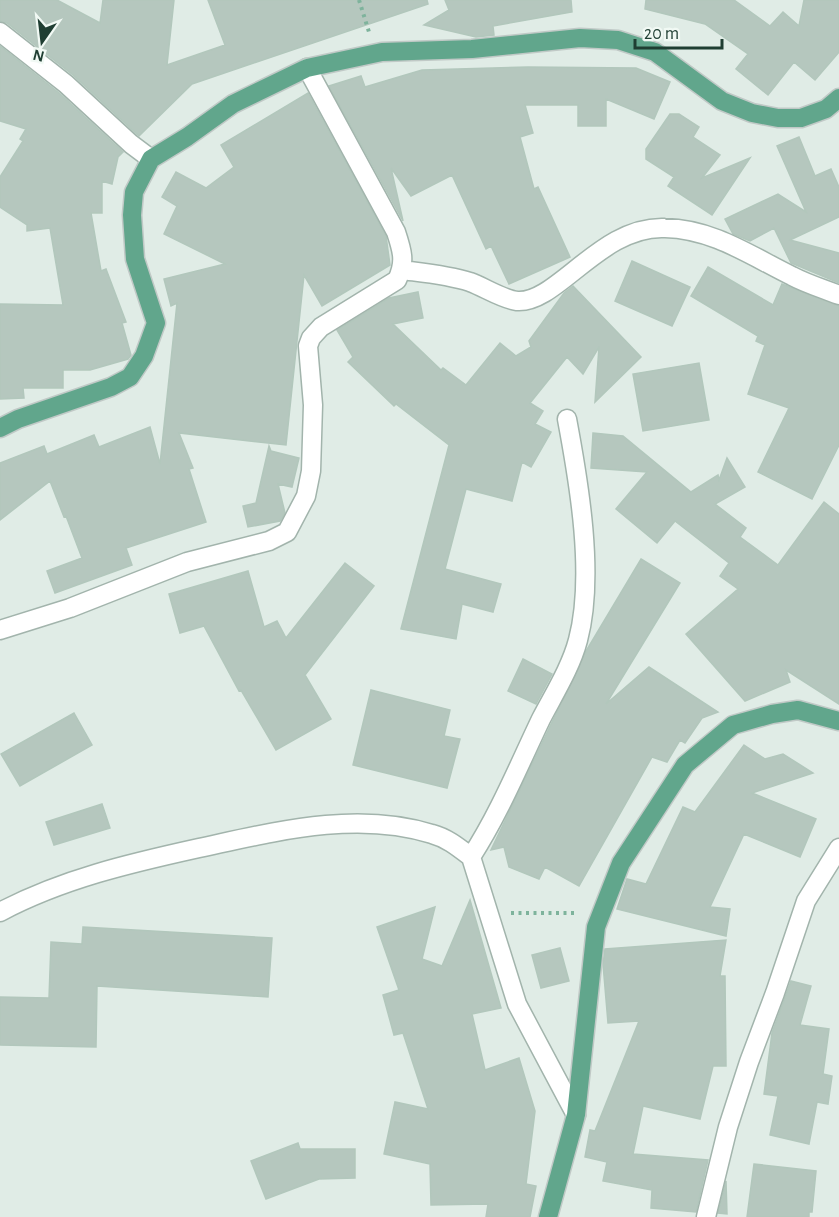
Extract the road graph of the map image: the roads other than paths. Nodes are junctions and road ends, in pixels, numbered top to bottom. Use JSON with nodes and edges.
{"nodes":[{"id":1,"x":0,"y":32,"type":"edge"},
{"id":2,"x":307,"y":68,"type":"junction"},
{"id":3,"x":839,"y":99,"type":"edge"},
{"id":4,"x":151,"y":159,"type":"junction"},
{"id":5,"x":402,"y":270,"type":"junction"},
{"id":6,"x":839,"y":295,"type":"edge"},
{"id":7,"x":567,"y":418,"type":"dead end"},
{"id":8,"x":0,"y":428,"type":"edge"},
{"id":9,"x":0,"y":630,"type":"edge"},
{"id":10,"x":839,"y":721,"type":"edge"},
{"id":11,"x":839,"y":848,"type":"edge"},
{"id":12,"x":471,"y":857,"type":"junction"},
{"id":13,"x":0,"y":912,"type":"edge"},
{"id":14,"x":576,"y":1115,"type":"junction"},
{"id":15,"x":548,"y":1217,"type":"edge"},
{"id":16,"x":706,"y":1217,"type":"edge"}],
"edges":[{"from":1,"to":4,"type":"street"},
{"from":2,"to":3,"type":"main road"},
{"from":2,"to":4,"type":"main road"},
{"from":2,"to":5,"type":"street"},
{"from":4,"to":8,"type":"main road"},
{"from":5,"to":6,"type":"street"},
{"from":5,"to":9,"type":"street"},
{"from":7,"to":12,"type":"street"},
{"from":10,"to":14,"type":"main road"},
{"from":11,"to":16,"type":"street"},
{"from":12,"to":13,"type":"street"},
{"from":12,"to":14,"type":"street"},
{"from":14,"to":15,"type":"main road"}]}
